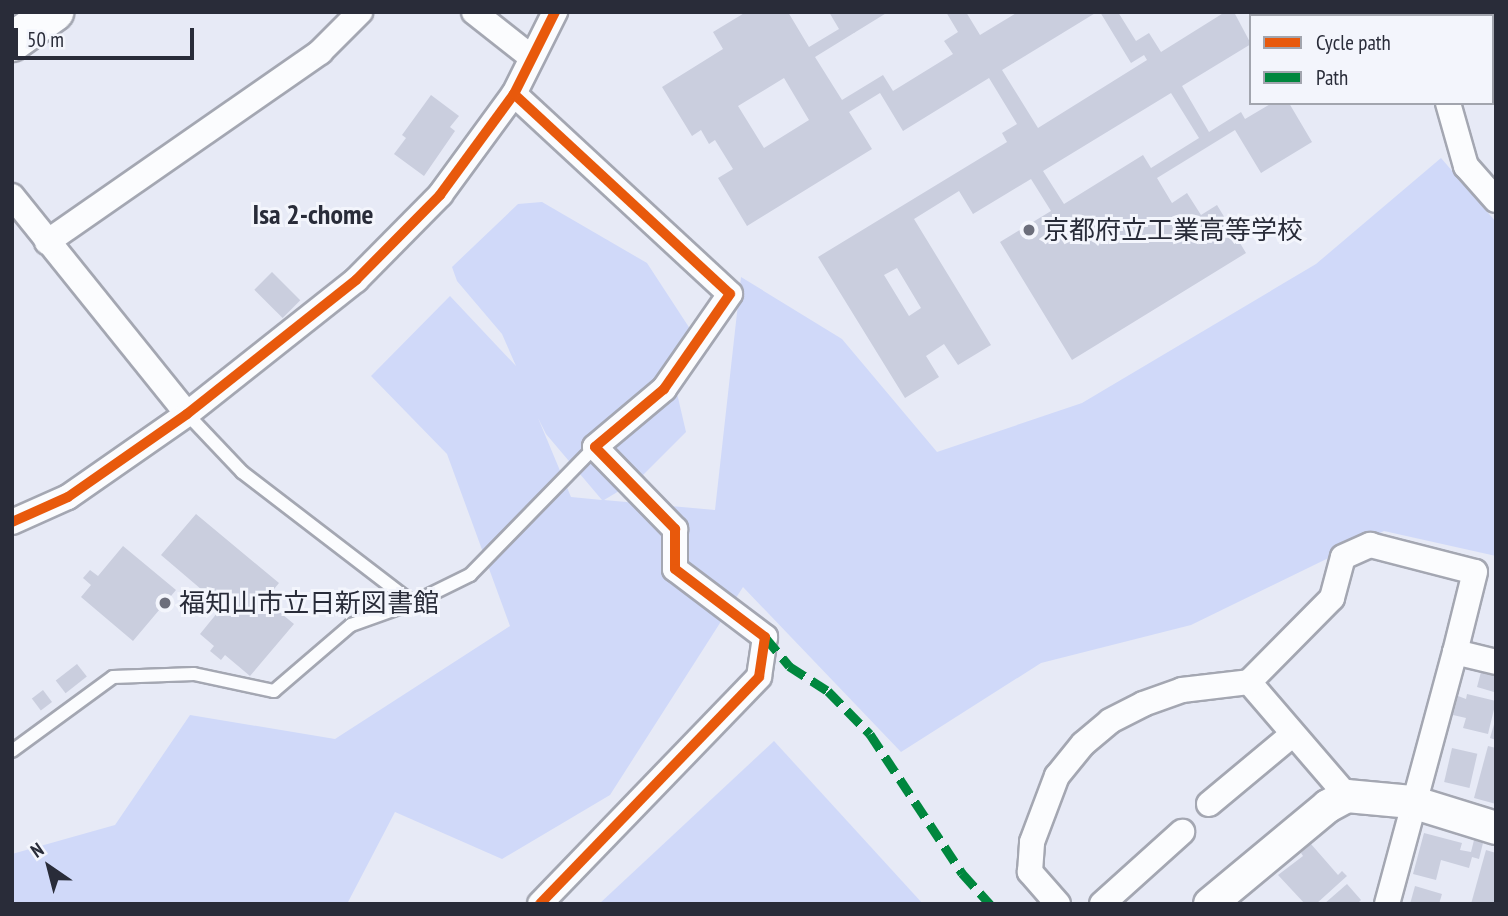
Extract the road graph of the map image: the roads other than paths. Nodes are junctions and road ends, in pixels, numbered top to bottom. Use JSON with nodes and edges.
{"nodes":[{"id":1,"x":54,"y":12,"type":"edge"},
{"id":2,"x":360,"y":12,"type":"edge"},
{"id":3,"x":474,"y":12,"type":"edge"},
{"id":4,"x":555,"y":12,"type":"edge"},
{"id":5,"x":12,"y":41,"type":"edge"},
{"id":6,"x":531,"y":57,"type":"junction"},
{"id":7,"x":514,"y":94,"type":"junction"},
{"id":8,"x":1449,"y":105,"type":"edge"},
{"id":9,"x":12,"y":196,"type":"edge"},
{"id":10,"x":1496,"y":200,"type":"edge"},
{"id":11,"x":47,"y":242,"type":"junction"},
{"id":12,"x":187,"y":414,"type":"junction"},
{"id":13,"x":596,"y":447,"type":"junction"},
{"id":14,"x":12,"y":523,"type":"edge"},
{"id":15,"x":413,"y":603,"type":"junction"},
{"id":16,"x":1455,"y":652,"type":"junction"},
{"id":17,"x":1496,"y":662,"type":"edge"},
{"id":18,"x":1249,"y":682,"type":"junction"},
{"id":19,"x":1293,"y":733,"type":"junction"},
{"id":20,"x":12,"y":751,"type":"edge"},
{"id":21,"x":1348,"y":796,"type":"junction"},
{"id":22,"x":1412,"y":802,"type":"junction"},
{"id":23,"x":1209,"y":804,"type":"dead end"},
{"id":24,"x":1496,"y":828,"type":"edge"},
{"id":25,"x":1182,"y":832,"type":"dead end"},
{"id":26,"x":540,"y":904,"type":"edge"},
{"id":27,"x":1058,"y":904,"type":"edge"},
{"id":28,"x":1102,"y":904,"type":"edge"},
{"id":29,"x":1210,"y":904,"type":"edge"},
{"id":30,"x":1387,"y":904,"type":"edge"}],
"edges":[{"from":1,"to":5,"type":"main road"},
{"from":2,"to":11,"type":"street"},
{"from":3,"to":6,"type":"street"},
{"from":4,"to":6,"type":"street"},
{"from":6,"to":7,"type":"street"},
{"from":7,"to":12,"type":"street"},
{"from":7,"to":13,"type":"street"},
{"from":8,"to":10,"type":"street"},
{"from":9,"to":11,"type":"street"},
{"from":11,"to":12,"type":"street"},
{"from":12,"to":14,"type":"street"},
{"from":12,"to":15,"type":"lane"},
{"from":13,"to":15,"type":"lane"},
{"from":13,"to":26,"type":"street"},
{"from":15,"to":20,"type":"lane"},
{"from":16,"to":17,"type":"street"},
{"from":16,"to":18,"type":"street"},
{"from":16,"to":22,"type":"street"},
{"from":18,"to":19,"type":"street"},
{"from":18,"to":27,"type":"street"},
{"from":19,"to":21,"type":"street"},
{"from":19,"to":23,"type":"street"},
{"from":21,"to":22,"type":"street"},
{"from":21,"to":29,"type":"street"},
{"from":22,"to":24,"type":"street"},
{"from":22,"to":30,"type":"street"},
{"from":25,"to":28,"type":"street"}]}
